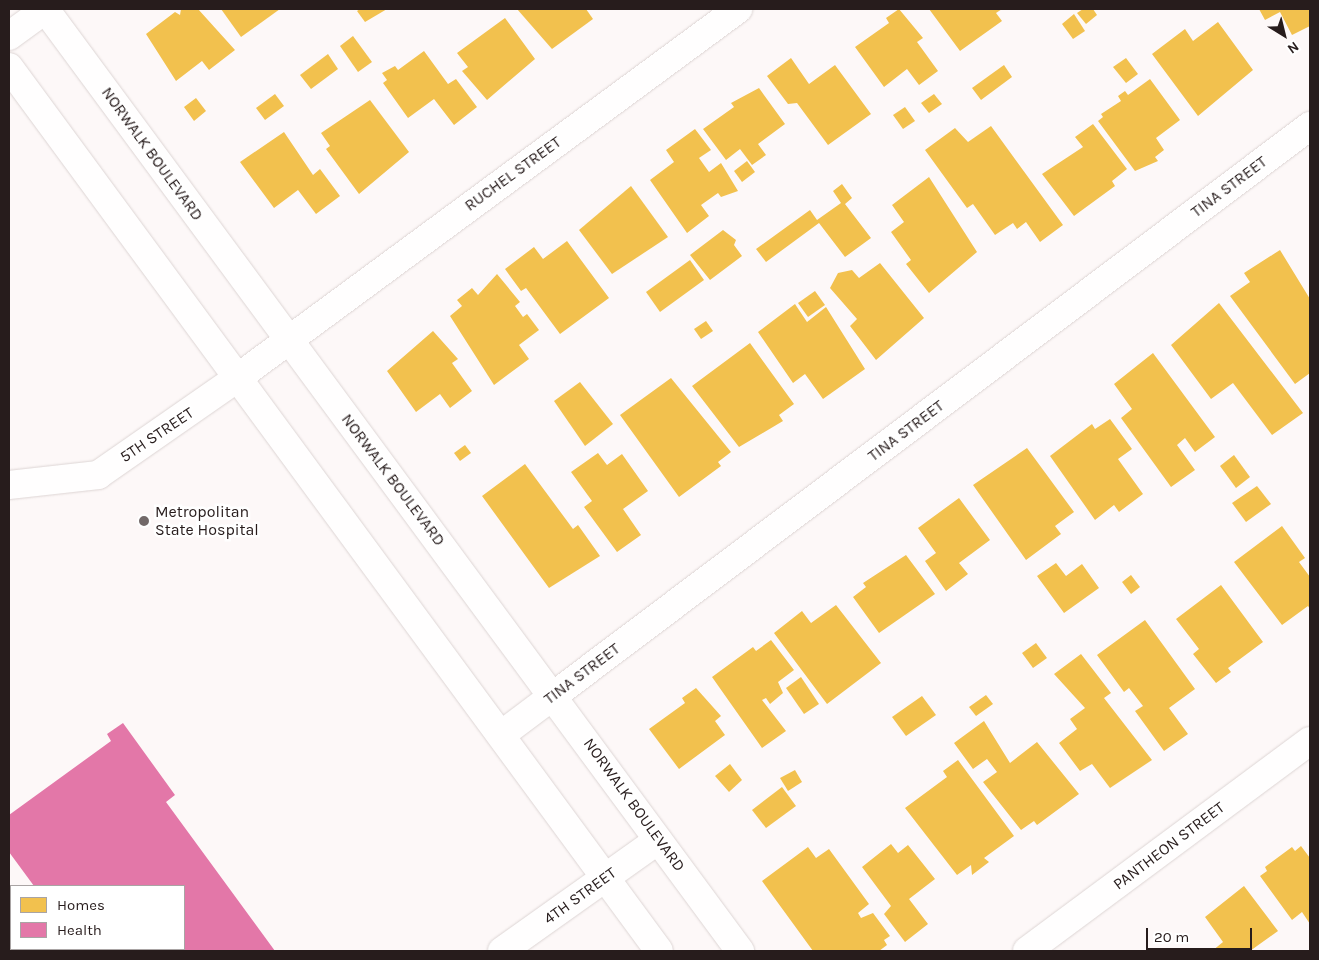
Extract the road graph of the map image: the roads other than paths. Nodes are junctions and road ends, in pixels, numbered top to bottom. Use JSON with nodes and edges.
{"nodes":[{"id":1,"x":46,"y":9,"type":"edge"},
{"id":2,"x":738,"y":9,"type":"edge"},
{"id":3,"x":9,"y":36,"type":"edge"},
{"id":4,"x":9,"y":68,"type":"edge"},
{"id":5,"x":1310,"y":126,"type":"edge"},
{"id":6,"x":288,"y":339,"type":"junction"},
{"id":7,"x":236,"y":379,"type":"junction"},
{"id":8,"x":9,"y":485,"type":"edge"},
{"id":9,"x":553,"y":696,"type":"junction"},
{"id":10,"x":501,"y":735,"type":"junction"},
{"id":11,"x":1310,"y":742,"type":"edge"},
{"id":12,"x":658,"y":840,"type":"junction"},
{"id":13,"x":605,"y":878,"type":"junction"},
{"id":14,"x":502,"y":951,"type":"edge"},
{"id":15,"x":659,"y":951,"type":"edge"},
{"id":16,"x":740,"y":951,"type":"edge"},
{"id":17,"x":1027,"y":951,"type":"edge"}],
"edges":[{"from":1,"to":3,"type":"street"},
{"from":1,"to":6,"type":"street","name":"NORWALK BOULEVARD"},
{"from":2,"to":6,"type":"street","name":"RUCHEL STREET"},
{"from":4,"to":7,"type":"street"},
{"from":5,"to":9,"type":"street","name":"TINA STREET"},
{"from":6,"to":7,"type":"street","name":"5TH STREET"},
{"from":6,"to":9,"type":"street","name":"NORWALK BOULEVARD"},
{"from":7,"to":8,"type":"street","name":"5TH STREET"},
{"from":7,"to":10,"type":"street"},
{"from":9,"to":10,"type":"street","name":"TINA STREET"},
{"from":9,"to":12,"type":"street","name":"NORWALK BOULEVARD"},
{"from":10,"to":13,"type":"street"},
{"from":11,"to":17,"type":"street","name":"PANTHEON STREET"},
{"from":12,"to":13,"type":"street","name":"4TH STREET"},
{"from":12,"to":16,"type":"street","name":"NORWALK BOULEVARD"},
{"from":13,"to":14,"type":"street","name":"4TH STREET"},
{"from":13,"to":15,"type":"street"}]}
